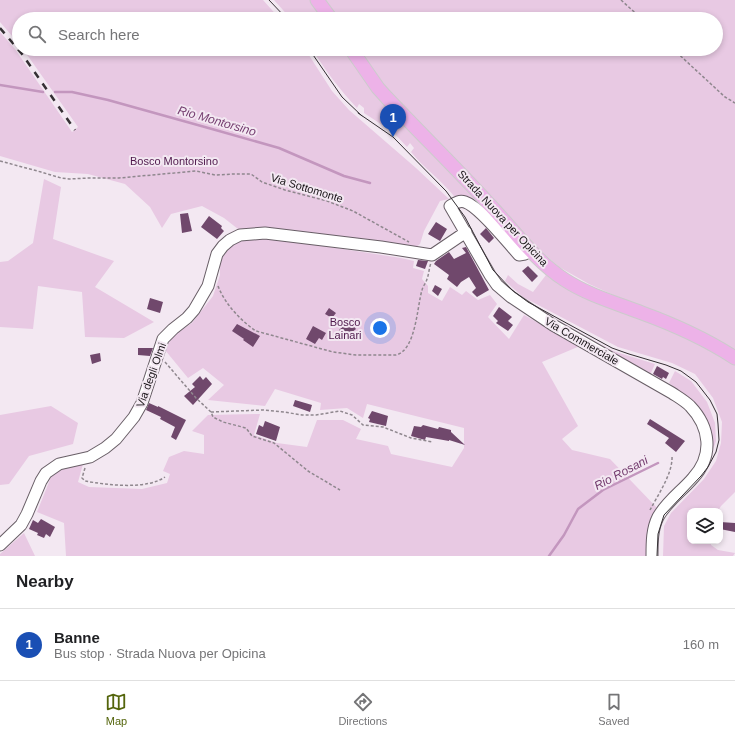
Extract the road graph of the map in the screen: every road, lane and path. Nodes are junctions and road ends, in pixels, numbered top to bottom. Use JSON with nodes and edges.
{"nodes":[{"id":1,"x":316,"y":0,"type":"edge"},
{"id":2,"x":621,"y":0,"type":"edge"},
{"id":3,"x":325,"y":12,"type":"edge"},
{"id":4,"x":634,"y":12,"type":"edge"},
{"id":5,"x":356,"y":56,"type":"edge"},
{"id":6,"x":680,"y":56,"type":"edge"},
{"id":7,"x":735,"y":103,"type":"edge"},
{"id":8,"x":0,"y":162,"type":"edge"},
{"id":9,"x":466,"y":232,"type":"junction"},
{"id":10,"x":414,"y":245,"type":"dead end"},
{"id":11,"x":530,"y":250,"type":"junction"},
{"id":12,"x":432,"y":255,"type":"junction"},
{"id":13,"x":213,"y":271,"type":"junction"},
{"id":14,"x":158,"y":353,"type":"junction"},
{"id":15,"x":735,"y":358,"type":"edge"},
{"id":16,"x":210,"y":412,"type":"junction"},
{"id":17,"x":433,"y":442,"type":"dead end"},
{"id":18,"x":672,"y":456,"type":"dead end"},
{"id":19,"x":90,"y":457,"type":"junction"},
{"id":20,"x":165,"y":477,"type":"dead end"},
{"id":21,"x":340,"y":490,"type":"dead end"},
{"id":22,"x":649,"y":514,"type":"dead end"},
{"id":23,"x":0,"y":545,"type":"edge"},
{"id":24,"x":652,"y":556,"type":"edge"}],
"edges":[{"from":1,"to":3,"type":"main road"},
{"from":2,"to":4,"type":"path"},
{"from":5,"to":11,"type":"main road","name":"Strada Nuova per Opicina"},
{"from":6,"to":7,"type":"path"},
{"from":8,"to":10,"type":"path","name":"Via Sottomonte"},
{"from":9,"to":11,"type":"street","name":"Via Commerciale"},
{"from":9,"to":12,"type":"street"},
{"from":9,"to":24,"type":"street","name":"Via Commerciale"},
{"from":11,"to":15,"type":"main road","name":"Strada Nuova per Opicina"},
{"from":12,"to":13,"type":"street","name":"Via degli Olmi"},
{"from":12,"to":13,"type":"path"},
{"from":13,"to":14,"type":"street","name":"Via degli Olmi"},
{"from":14,"to":16,"type":"path"},
{"from":14,"to":19,"type":"street","name":"Via degli Olmi"},
{"from":16,"to":17,"type":"path"},
{"from":16,"to":21,"type":"path"},
{"from":18,"to":22,"type":"path"},
{"from":19,"to":20,"type":"path"},
{"from":19,"to":23,"type":"street","name":"Via degli Olmi"}]}
